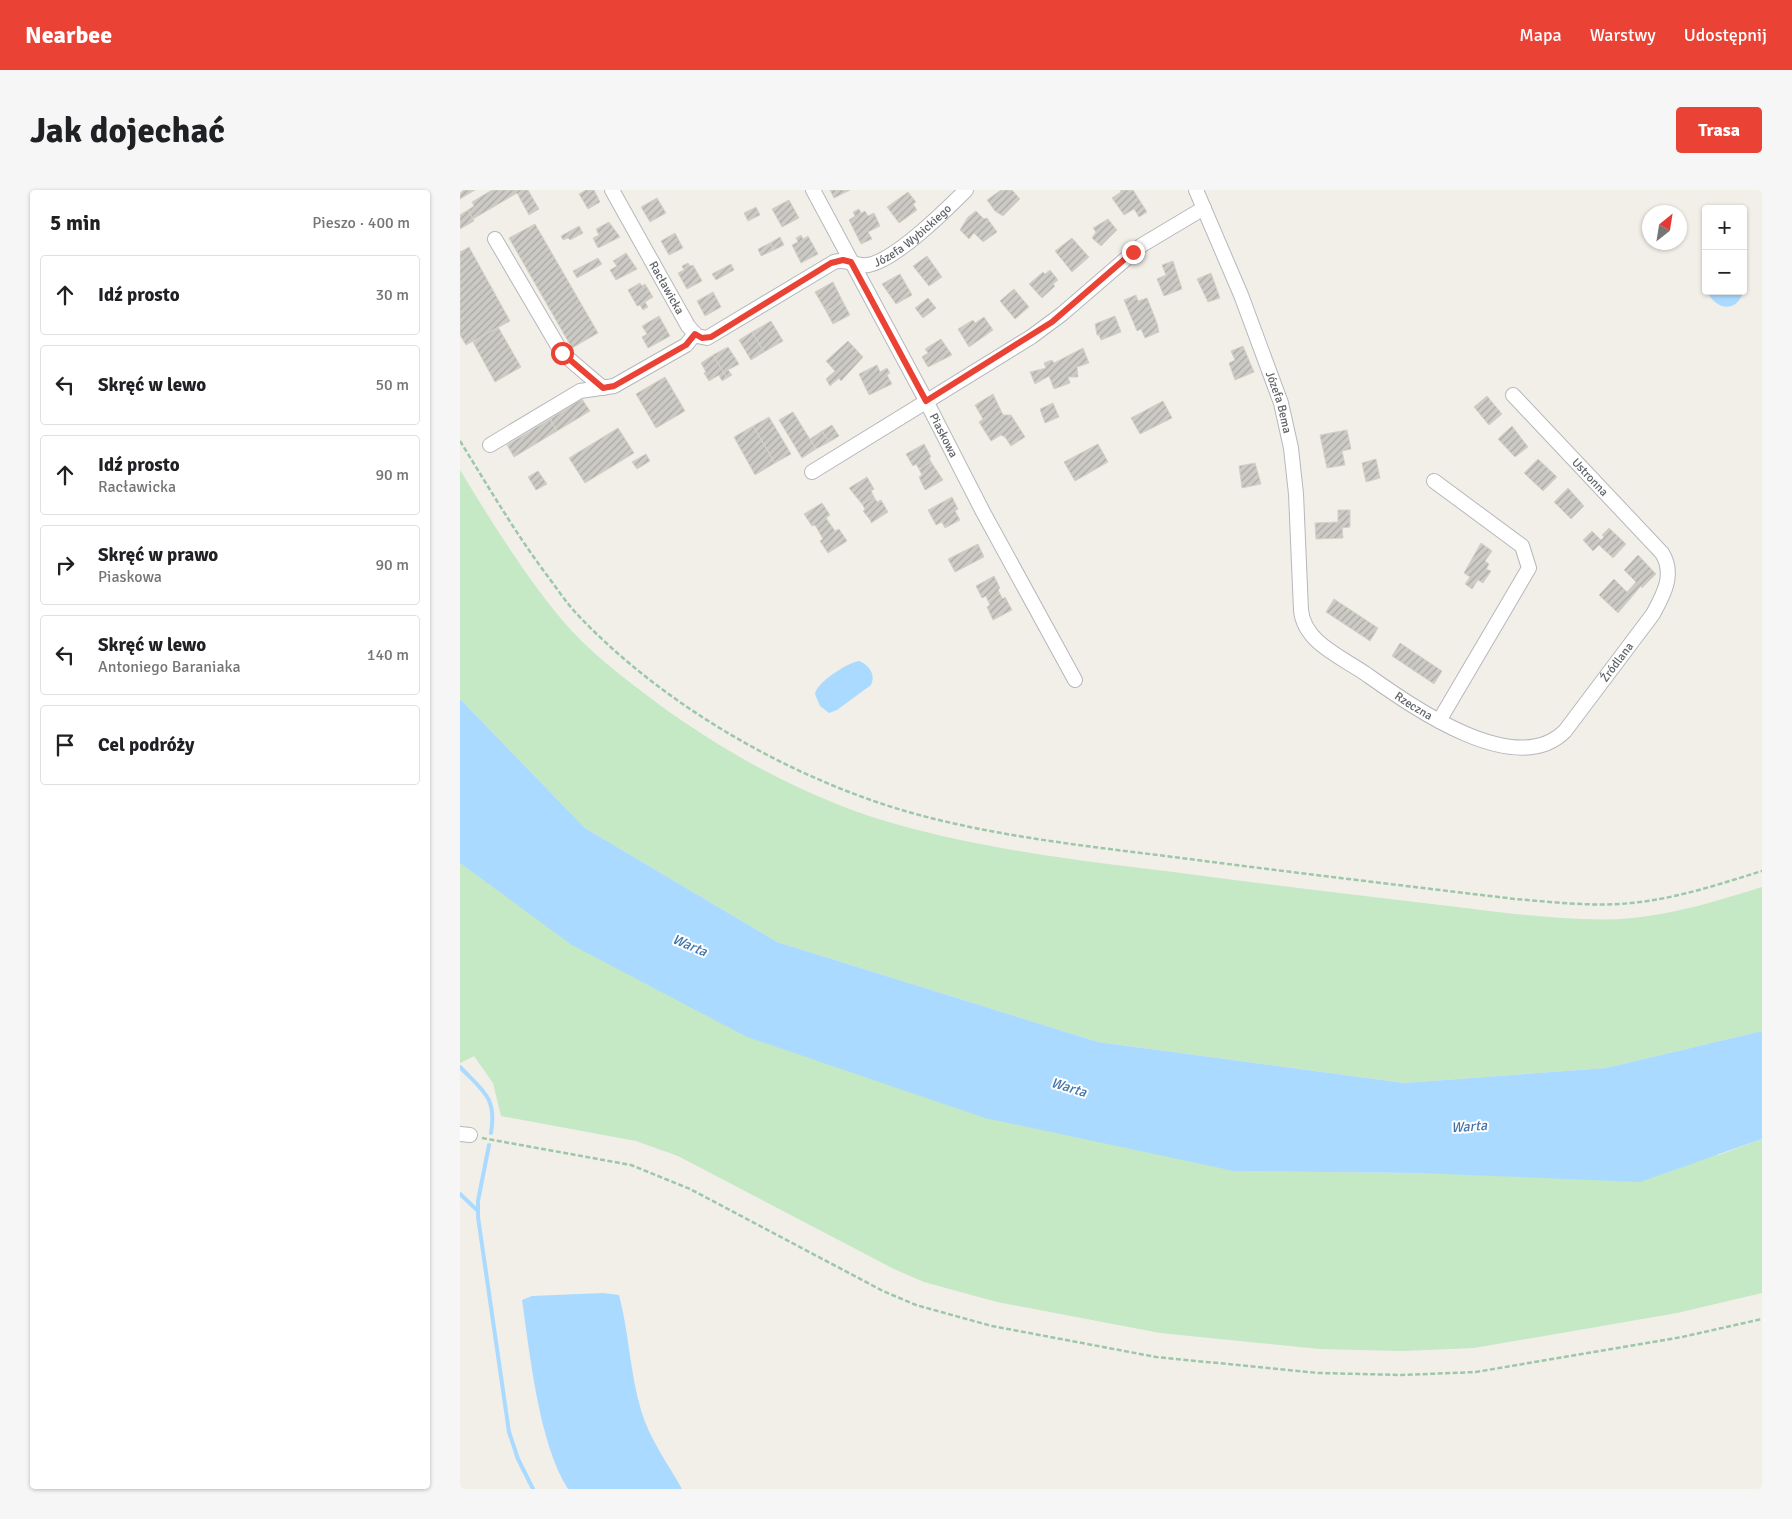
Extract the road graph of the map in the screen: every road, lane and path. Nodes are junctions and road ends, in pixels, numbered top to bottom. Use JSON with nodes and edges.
{"nodes":[{"id":1,"x":612,"y":190,"type":"edge"},
{"id":2,"x":813,"y":190,"type":"edge"},
{"id":3,"x":966,"y":190,"type":"edge"},
{"id":4,"x":1196,"y":190,"type":"edge"},
{"id":5,"x":1204,"y":208,"type":"junction"},
{"id":6,"x":495,"y":239,"type":"dead end"},
{"id":7,"x":851,"y":262,"type":"junction"},
{"id":8,"x":695,"y":334,"type":"junction"},
{"id":9,"x":603,"y":388,"type":"junction"},
{"id":10,"x":1513,"y":395,"type":"dead end"},
{"id":11,"x":926,"y":401,"type":"junction"},
{"id":12,"x":460,"y":441,"type":"edge"},
{"id":13,"x":490,"y":445,"type":"dead end"},
{"id":14,"x":812,"y":472,"type":"dead end"},
{"id":15,"x":1434,"y":482,"type":"dead end"},
{"id":16,"x":1666,"y":560,"type":"joint"},
{"id":17,"x":1304,"y":627,"type":"joint"},
{"id":18,"x":1075,"y":680,"type":"dead end"},
{"id":19,"x":1439,"y":721,"type":"junction"},
{"id":20,"x":1541,"y":746,"type":"joint"},
{"id":21,"x":1762,"y":871,"type":"edge"},
{"id":22,"x":465,"y":1135,"type":"edge"},
{"id":23,"x":1762,"y":1319,"type":"edge"}],
"edges":[{"from":1,"to":8,"type":"street","name":"Racławicka"},
{"from":2,"to":7,"type":"street","name":"Piaskowa"},
{"from":3,"to":7,"type":"street","name":"Józefa Wybickiego"},
{"from":4,"to":5,"type":"street","name":"Józefa Bema"},
{"from":5,"to":11,"type":"street"},
{"from":5,"to":17,"type":"street","name":"Józefa Bema"},
{"from":6,"to":9,"type":"street"},
{"from":7,"to":8,"type":"street"},
{"from":7,"to":11,"type":"street","name":"Piaskowa"},
{"from":8,"to":9,"type":"street"},
{"from":9,"to":13,"type":"street"},
{"from":10,"to":16,"type":"street","name":"Ustronna"},
{"from":11,"to":14,"type":"street"},
{"from":11,"to":18,"type":"street","name":"Piaskowa"},
{"from":12,"to":21,"type":"path"},
{"from":15,"to":19,"type":"street"},
{"from":16,"to":20,"type":"street","name":"Źródlana"},
{"from":17,"to":19,"type":"street","name":"Rzeczna"},
{"from":19,"to":20,"type":"street","name":"Rzeczna"},
{"from":22,"to":23,"type":"path"}]}
